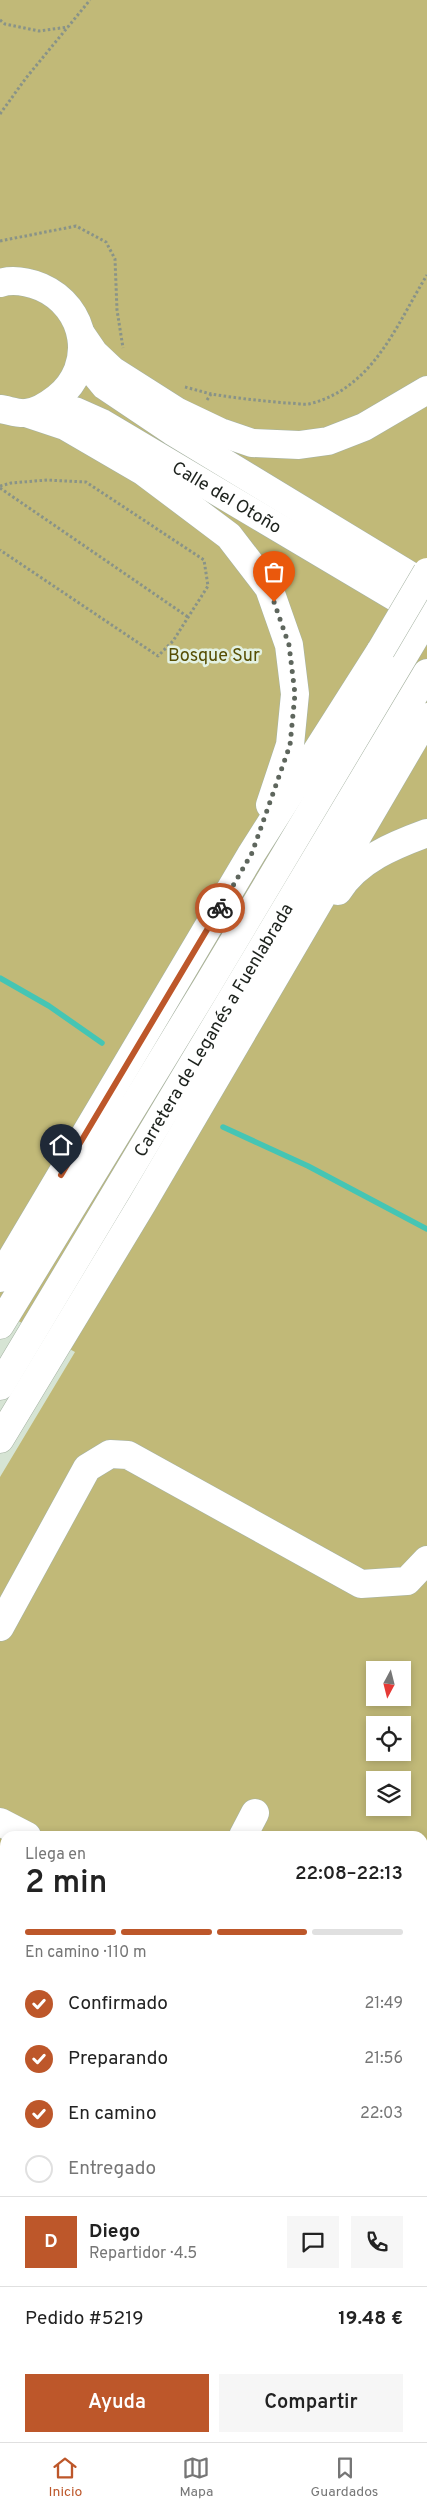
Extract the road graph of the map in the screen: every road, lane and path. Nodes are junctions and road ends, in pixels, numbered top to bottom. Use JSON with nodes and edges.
{"nodes":[{"id":1,"x":90,"y":0,"type":"edge"},
{"id":2,"x":0,"y":20,"type":"edge"},
{"id":3,"x":68,"y":27,"type":"junction"},
{"id":4,"x":0,"y":114,"type":"edge"},
{"id":5,"x":0,"y":241,"type":"edge"},
{"id":6,"x":427,"y":275,"type":"edge"},
{"id":7,"x":0,"y":283,"type":"edge"},
{"id":8,"x":82,"y":346,"type":"junction"},
{"id":9,"x":131,"y":354,"type":"dead end"},
{"id":10,"x":175,"y":385,"type":"dead end"},
{"id":11,"x":427,"y":390,"type":"edge"},
{"id":12,"x":211,"y":394,"type":"junction"},
{"id":13,"x":24,"y":410,"type":"edge"},
{"id":14,"x":181,"y":414,"type":"junction"},
{"id":15,"x":0,"y":487,"type":"edge"},
{"id":16,"x":0,"y":550,"type":"edge"},
{"id":17,"x":427,"y":572,"type":"edge"},
{"id":18,"x":427,"y":586,"type":"edge"},
{"id":19,"x":427,"y":616,"type":"edge"},
{"id":20,"x":188,"y":617,"type":"junction"},
{"id":21,"x":391,"y":656,"type":"junction"},
{"id":22,"x":426,"y":675,"type":"edge"},
{"id":23,"x":427,"y":717,"type":"edge"},
{"id":24,"x":427,"y":833,"type":"edge"},
{"id":25,"x":252,"y":853,"type":"junction"},
{"id":26,"x":142,"y":1204,"type":"junction"},
{"id":27,"x":0,"y":1278,"type":"edge"},
{"id":28,"x":0,"y":1325,"type":"edge"},
{"id":29,"x":0,"y":1386,"type":"edge"},
{"id":30,"x":0,"y":1440,"type":"edge"},
{"id":31,"x":427,"y":1560,"type":"edge"},
{"id":32,"x":0,"y":1627,"type":"edge"},
{"id":33,"x":0,"y":1822,"type":"edge"},
{"id":34,"x":18,"y":1831,"type":"edge"}],
"edges":[{"from":1,"to":3,"type":"path"},
{"from":2,"to":3,"type":"path"},
{"from":3,"to":4,"type":"path"},
{"from":5,"to":9,"type":"path"},
{"from":6,"to":12,"type":"path"},
{"from":7,"to":8,"type":"main road"},
{"from":8,"to":13,"type":"main road"},
{"from":8,"to":14,"type":"main road"},
{"from":8,"to":18,"type":"main road","name":"Calle del Otoño"},
{"from":10,"to":12,"type":"path"},
{"from":11,"to":14,"type":"main road"},
{"from":12,"to":14,"type":"path"},
{"from":13,"to":19,"type":"main road","name":"Calle del Otoño"},
{"from":13,"to":25,"type":"main road"},
{"from":15,"to":20,"type":"path"},
{"from":15,"to":20,"type":"path"},
{"from":16,"to":20,"type":"path"},
{"from":17,"to":21,"type":"main road","bridge":true},
{"from":19,"to":21,"type":"main road","name":"Carretera de Leganés a Fuenlabrada"},
{"from":21,"to":25,"type":"main road"},
{"from":21,"to":28,"type":"main road","name":"Carretera de Leganés a Fuenlabrada"},
{"from":22,"to":29,"type":"main road","name":"Carretera de Leganés a Fuenlabrada"},
{"from":23,"to":26,"type":"main road"},
{"from":24,"to":26,"type":"main road"},
{"from":25,"to":27,"type":"main road"},
{"from":26,"to":30,"type":"main road"},
{"from":31,"to":32,"type":"main road"},
{"from":33,"to":34,"type":"main road"}]}
